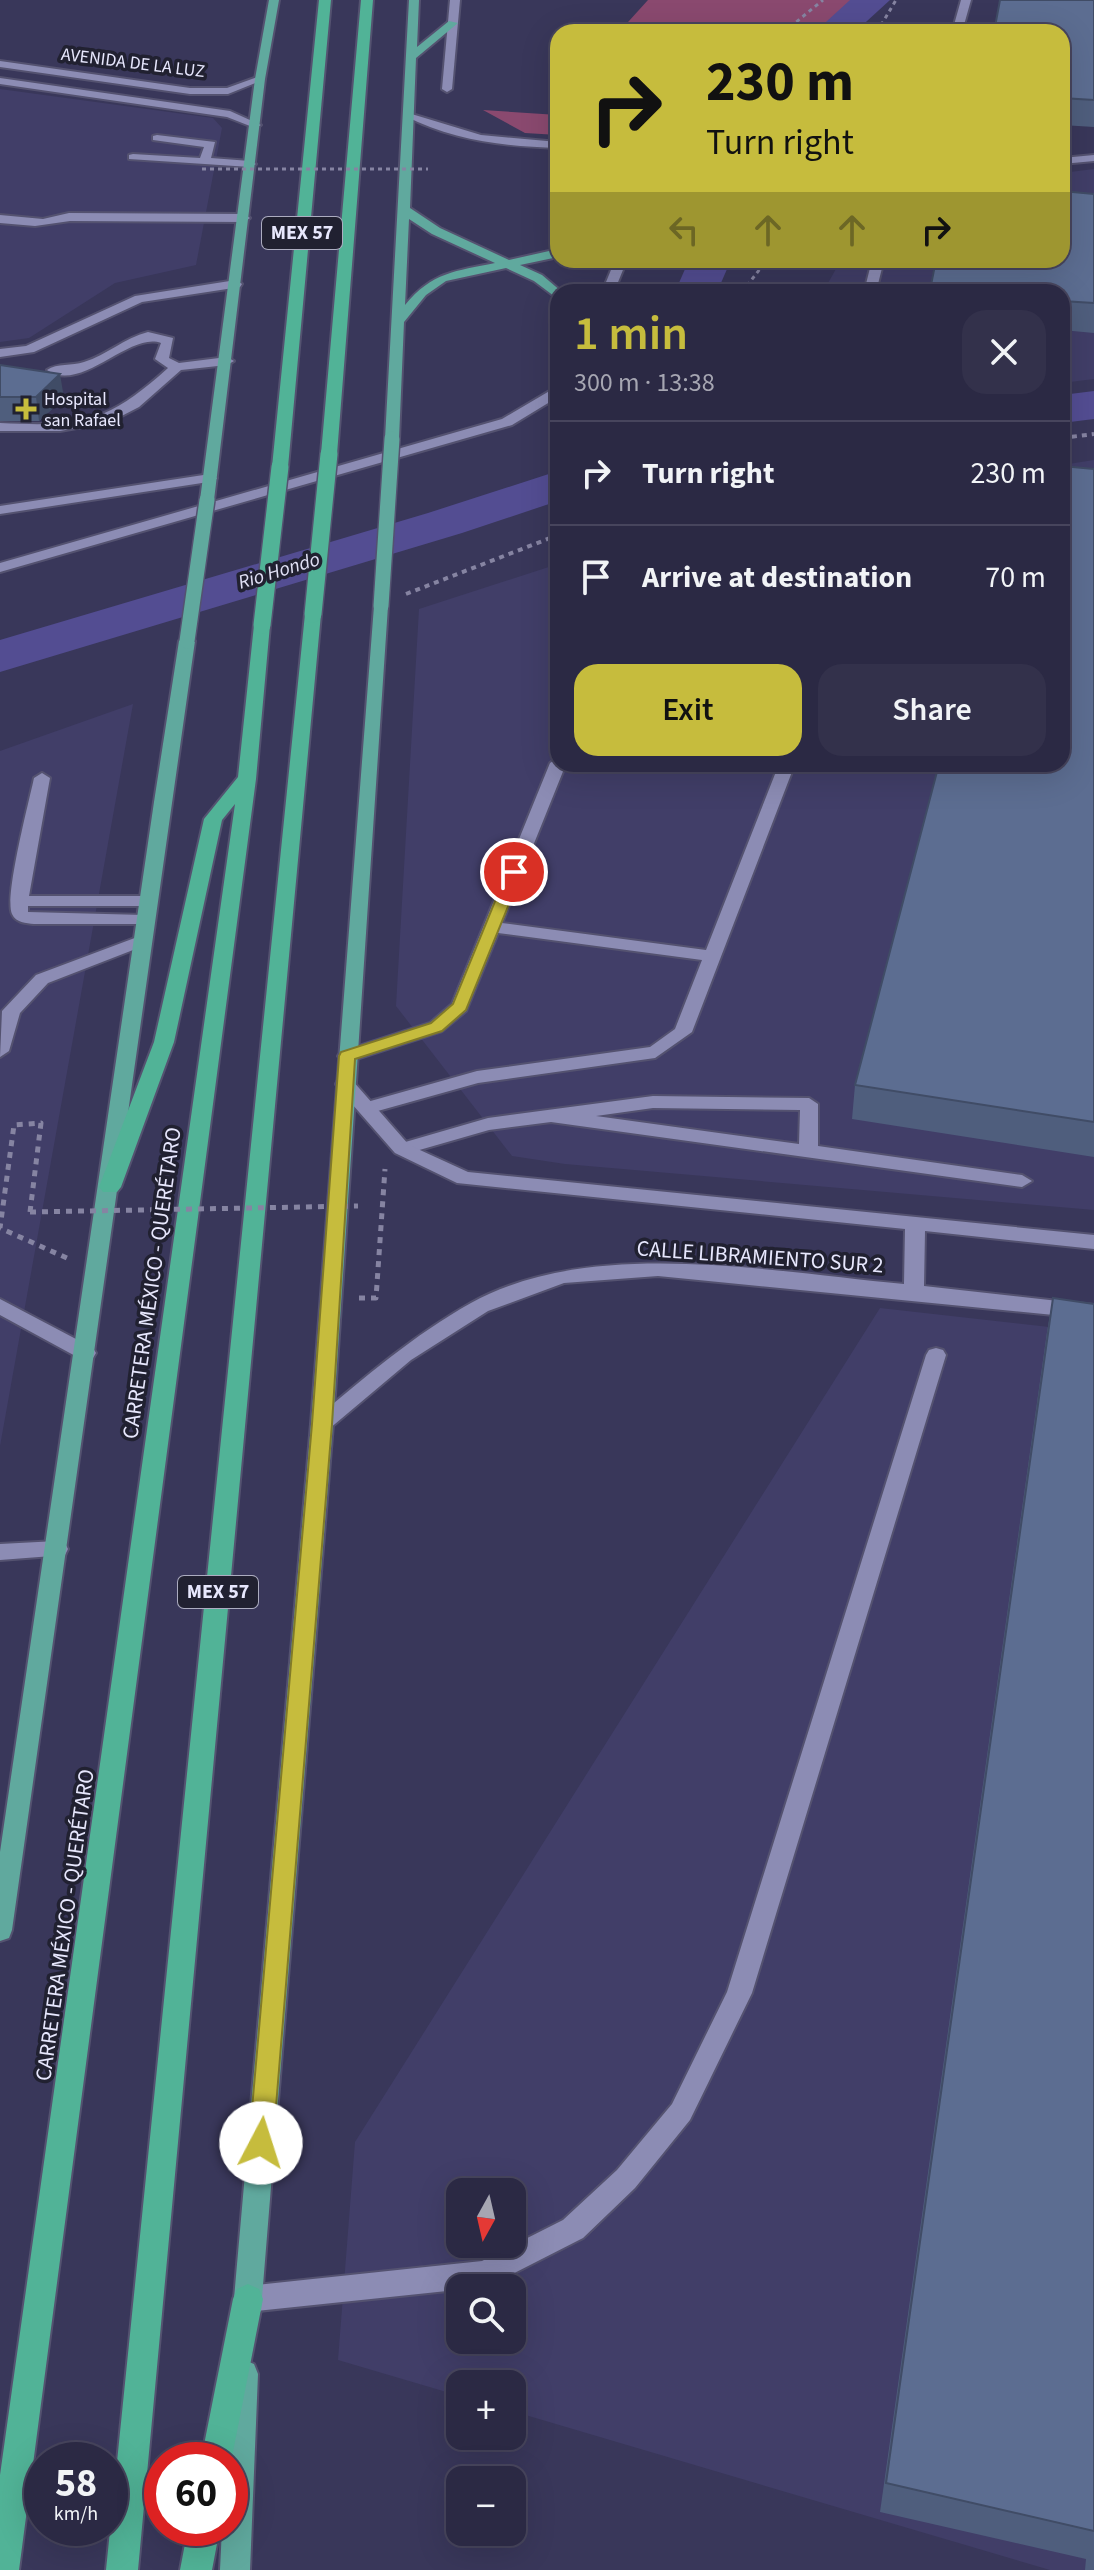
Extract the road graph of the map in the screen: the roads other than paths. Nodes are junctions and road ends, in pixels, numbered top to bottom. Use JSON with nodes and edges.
{"nodes":[{"id":1,"x":274,"y":0,"type":"edge"},
{"id":2,"x":323,"y":0,"type":"edge"},
{"id":3,"x":367,"y":0,"type":"edge"},
{"id":4,"x":414,"y":0,"type":"edge"},
{"id":5,"x":455,"y":0,"type":"edge"},
{"id":6,"x":966,"y":0,"type":"edge"},
{"id":7,"x":453,"y":23,"type":"junction"},
{"id":8,"x":959,"y":24,"type":"edge"},
{"id":9,"x":410,"y":58,"type":"junction"},
{"id":10,"x":0,"y":64,"type":"edge"},
{"id":11,"x":260,"y":79,"type":"junction"},
{"id":12,"x":0,"y":81,"type":"edge"},
{"id":13,"x":447,"y":89,"type":"dead end"},
{"id":14,"x":409,"y":114,"type":"junction"},
{"id":15,"x":255,"y":125,"type":"junction"},
{"id":16,"x":157,"y":138,"type":"dead end"},
{"id":17,"x":550,"y":144,"type":"edge"},
{"id":18,"x":133,"y":157,"type":"dead end"},
{"id":19,"x":1094,"y":158,"type":"edge"},
{"id":20,"x":1070,"y":160,"type":"edge"},
{"id":21,"x":250,"y":164,"type":"junction"},
{"id":22,"x":203,"y":165,"type":"junction"},
{"id":23,"x":404,"y":210,"type":"junction"},
{"id":24,"x":244,"y":218,"type":"junction"},
{"id":25,"x":0,"y":219,"type":"edge"},
{"id":26,"x":550,"y":255,"type":"edge"},
{"id":27,"x":506,"y":265,"type":"junction"},
{"id":28,"x":236,"y":284,"type":"junction"},
{"id":29,"x":550,"y":288,"type":"edge"},
{"id":30,"x":400,"y":319,"type":"junction"},
{"id":31,"x":0,"y":353,"type":"edge"},
{"id":32,"x":227,"y":361,"type":"junction"},
{"id":33,"x":177,"y":367,"type":"junction"},
{"id":34,"x":54,"y":370,"type":"edge"},
{"id":35,"x":550,"y":397,"type":"edge"},
{"id":36,"x":0,"y":427,"type":"edge"},
{"id":37,"x":210,"y":478,"type":"junction"},
{"id":38,"x":0,"y":510,"type":"edge"},
{"id":39,"x":0,"y":568,"type":"edge"},
{"id":40,"x":554,"y":772,"type":"edge"},
{"id":41,"x":784,"y":772,"type":"edge"},
{"id":42,"x":42,"y":778,"type":"dead end"},
{"id":43,"x":247,"y":779,"type":"junction"},
{"id":44,"x":145,"y":910,"type":"junction"},
{"id":45,"x":492,"y":927,"type":"junction"},
{"id":46,"x":140,"y":941,"type":"junction"},
{"id":47,"x":713,"y":956,"type":"junction"},
{"id":48,"x":0,"y":1051,"type":"edge"},
{"id":49,"x":347,"y":1056,"type":"junction"},
{"id":50,"x":345,"y":1084,"type":"junction"},
{"id":51,"x":367,"y":1108,"type":"junction"},
{"id":52,"x":547,"y":1115,"type":"junction"},
{"id":53,"x":402,"y":1149,"type":"junction"},
{"id":54,"x":808,"y":1150,"type":"junction"},
{"id":55,"x":1022,"y":1181,"type":"dead end"},
{"id":56,"x":110,"y":1187,"type":"junction"},
{"id":57,"x":915,"y":1223,"type":"junction"},
{"id":58,"x":1094,"y":1242,"type":"edge"},
{"id":59,"x":914,"y":1292,"type":"junction"},
{"id":60,"x":0,"y":1306,"type":"edge"},
{"id":61,"x":1094,"y":1312,"type":"edge"},
{"id":62,"x":86,"y":1353,"type":"junction"},
{"id":63,"x":936,"y":1355,"type":"dead end"},
{"id":64,"x":322,"y":1424,"type":"junction"},
{"id":65,"x":57,"y":1549,"type":"junction"},
{"id":66,"x":0,"y":1552,"type":"edge"},
{"id":67,"x":15,"y":1835,"type":"junction"},
{"id":68,"x":0,"y":1856,"type":"edge"},
{"id":69,"x":0,"y":1930,"type":"edge"},
{"id":70,"x":248,"y":2299,"type":"junction"},
{"id":71,"x":220,"y":2442,"type":"edge"},
{"id":72,"x":201,"y":2546,"type":"edge"},
{"id":73,"x":3,"y":2570,"type":"edge"},
{"id":74,"x":122,"y":2570,"type":"edge"},
{"id":75,"x":196,"y":2570,"type":"edge"},
{"id":76,"x":235,"y":2570,"type":"edge"}],
"edges":[{"from":1,"to":11,"type":"main road"},
{"from":2,"to":43,"type":"highway","name":"CARRETERA MÉXICO - QUERÉTARO","number":"MEX 57","bridge":true},
{"from":3,"to":74,"type":"highway","number":"MEX 57","bridge":true},
{"from":4,"to":9,"type":"main road"},
{"from":5,"to":7,"type":"main road"},
{"from":6,"to":8,"type":"main road"},
{"from":7,"to":9,"type":"main road"},
{"from":7,"to":13,"type":"main road"},
{"from":9,"to":14,"type":"main road"},
{"from":10,"to":11,"type":"main road","name":"AVENIDA DE LA LUZ"},
{"from":11,"to":15,"type":"main road"},
{"from":12,"to":15,"type":"main road","name":"AVENIDA DE LA LUZ"},
{"from":14,"to":17,"type":"main road"},
{"from":14,"to":23,"type":"main road"},
{"from":15,"to":21,"type":"main road"},
{"from":16,"to":22,"type":"main road"},
{"from":18,"to":22,"type":"main road"},
{"from":19,"to":20,"type":"main road"},
{"from":21,"to":22,"type":"main road"},
{"from":21,"to":24,"type":"main road"},
{"from":23,"to":27,"type":"main road"},
{"from":23,"to":30,"type":"main road"},
{"from":24,"to":25,"type":"main road"},
{"from":24,"to":28,"type":"main road"},
{"from":26,"to":27,"type":"main road"},
{"from":27,"to":29,"type":"main road"},
{"from":27,"to":30,"type":"main road"},
{"from":28,"to":31,"type":"main road"},
{"from":28,"to":32,"type":"main road"},
{"from":30,"to":49,"type":"main road","bridge":true},
{"from":32,"to":33,"type":"main road"},
{"from":32,"to":37,"type":"main road"},
{"from":33,"to":34,"type":"main road"},
{"from":33,"to":36,"type":"main road"},
{"from":35,"to":39,"type":"main road"},
{"from":37,"to":38,"type":"main road"},
{"from":37,"to":44,"type":"main road","bridge":true},
{"from":40,"to":45,"type":"main road"},
{"from":41,"to":47,"type":"main road"},
{"from":42,"to":44,"type":"main road"},
{"from":43,"to":56,"type":"highway"},
{"from":43,"to":73,"type":"highway","name":"CARRETERA MÉXICO - QUERÉTARO","number":"MEX 57"},
{"from":44,"to":46,"type":"main road"},
{"from":45,"to":47,"type":"main road"},
{"from":45,"to":49,"type":"main road"},
{"from":46,"to":48,"type":"main road"},
{"from":46,"to":56,"type":"main road"},
{"from":47,"to":51,"type":"main road"},
{"from":49,"to":50,"type":"main road"},
{"from":50,"to":51,"type":"main road","name":"CALLE LIBRAMIENTO SUR 2"},
{"from":50,"to":64,"type":"main road"},
{"from":51,"to":53,"type":"main road","name":"CALLE LIBRAMIENTO SUR 2"},
{"from":52,"to":53,"type":"main road"},
{"from":52,"to":54,"type":"main road"},
{"from":52,"to":54,"type":"main road"},
{"from":53,"to":57,"type":"main road","name":"CALLE LIBRAMIENTO SUR 2"},
{"from":54,"to":55,"type":"main road"},
{"from":56,"to":62,"type":"main road"},
{"from":57,"to":58,"type":"main road","name":"CALLE LIBRAMIENTO SUR 2"},
{"from":57,"to":59,"type":"main road"},
{"from":59,"to":61,"type":"main road","name":"CALLE LIBRAMIENTO SUR 2"},
{"from":59,"to":64,"type":"main road","name":"CALLE LIBRAMIENTO SUR 2"},
{"from":60,"to":62,"type":"main road"},
{"from":62,"to":65,"type":"main road"},
{"from":63,"to":70,"type":"main road"},
{"from":64,"to":70,"type":"main road"},
{"from":65,"to":66,"type":"main road"},
{"from":65,"to":67,"type":"main road"},
{"from":67,"to":68,"type":"main road"},
{"from":67,"to":69,"type":"main road"},
{"from":70,"to":71,"type":"highway"},
{"from":70,"to":76,"type":"main road"},
{"from":72,"to":75,"type":"highway"}]}
